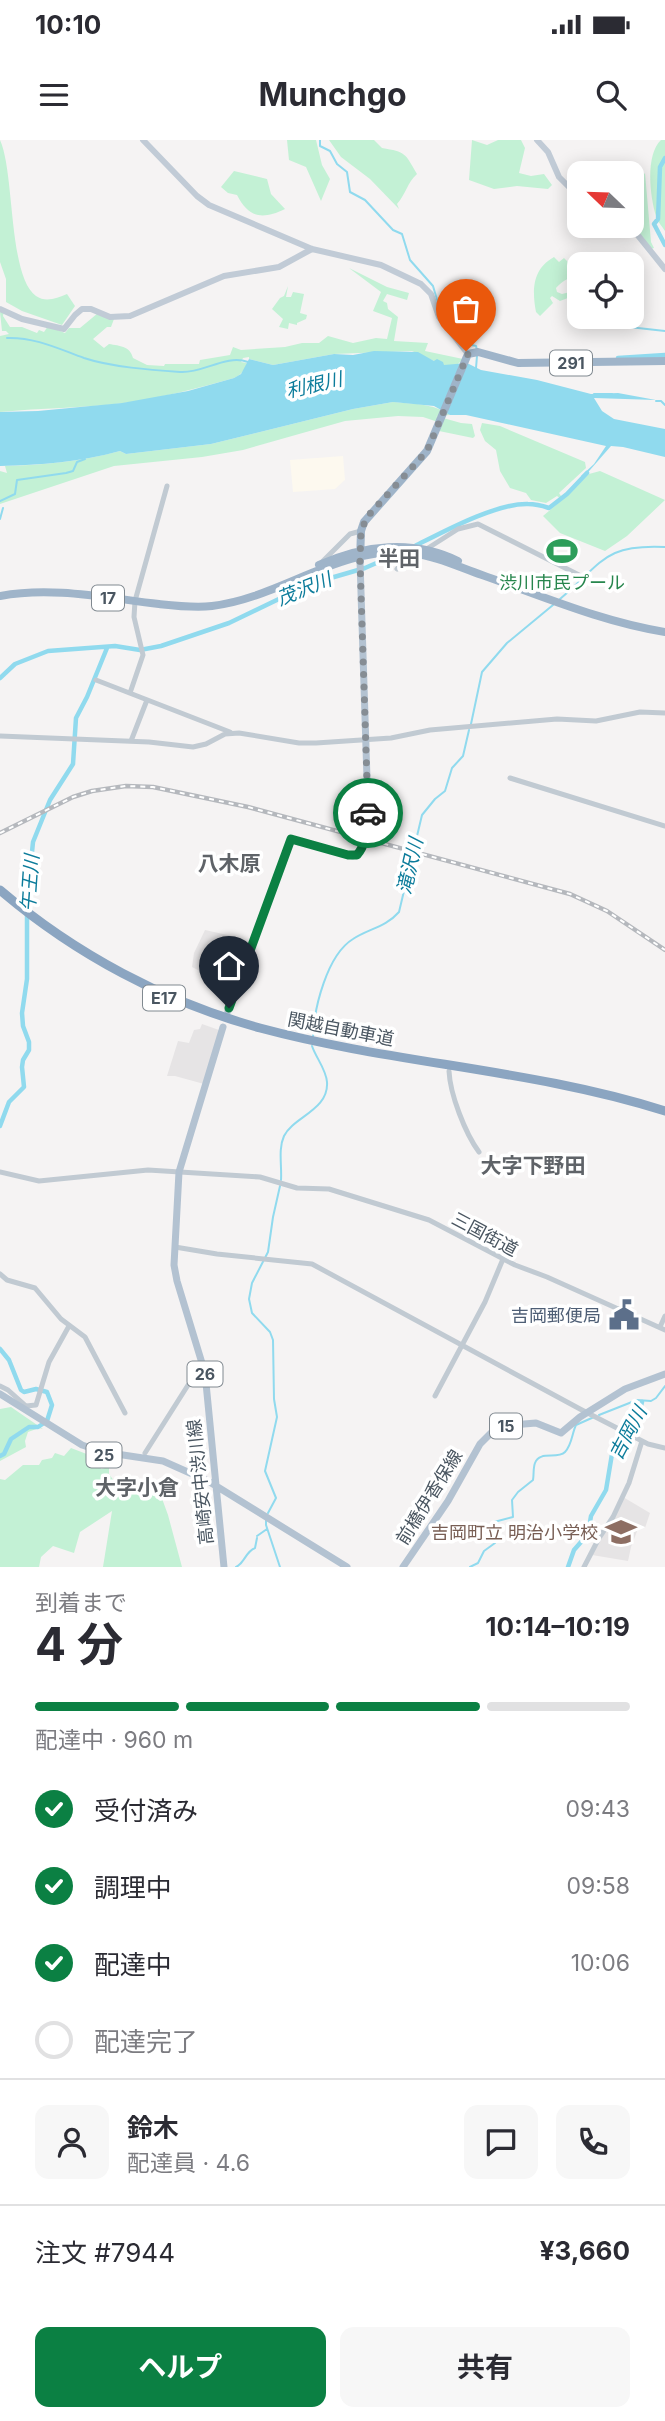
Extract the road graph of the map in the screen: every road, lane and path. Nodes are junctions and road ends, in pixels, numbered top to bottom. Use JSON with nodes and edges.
{"nodes":[{"id":1,"x":143,"y":140,"type":"edge"},
{"id":2,"x":537,"y":140,"type":"edge"},
{"id":3,"x":567,"y":185,"type":"edge"},
{"id":4,"x":640,"y":238,"type":"edge"},
{"id":5,"x":312,"y":249,"type":"junction"},
{"id":6,"x":665,"y":269,"type":"edge"},
{"id":7,"x":0,"y":309,"type":"edge"},
{"id":8,"x":473,"y":352,"type":"junction"},
{"id":9,"x":665,"y":362,"type":"edge"},
{"id":10,"x":167,"y":486,"type":"dead end"},
{"id":11,"x":361,"y":531,"type":"junction"},
{"id":12,"x":361,"y":550,"type":"junction"},
{"id":13,"x":422,"y":555,"type":"junction"},
{"id":14,"x":359,"y":564,"type":"junction"},
{"id":15,"x":322,"y":568,"type":"junction"},
{"id":16,"x":397,"y":569,"type":"dead end"},
{"id":17,"x":579,"y":575,"type":"dead end"},
{"id":18,"x":496,"y":579,"type":"junction"},
{"id":19,"x":0,"y":595,"type":"edge"},
{"id":20,"x":136,"y":599,"type":"junction"},
{"id":21,"x":214,"y":605,"type":"junction"},
{"id":22,"x":665,"y":632,"type":"edge"},
{"id":23,"x":96,"y":680,"type":"dead end"},
{"id":24,"x":130,"y":693,"type":"junction"},
{"id":25,"x":147,"y":700,"type":"junction"},
{"id":26,"x":665,"y":713,"type":"edge"},
{"id":27,"x":232,"y":733,"type":"junction"},
{"id":28,"x":0,"y":736,"type":"edge"},
{"id":29,"x":366,"y":739,"type":"junction"},
{"id":30,"x":131,"y":741,"type":"junction"},
{"id":31,"x":510,"y":778,"type":"dead end"},
{"id":32,"x":665,"y":826,"type":"edge"},
{"id":33,"x":0,"y":890,"type":"edge"},
{"id":34,"x":0,"y":896,"type":"edge"},
{"id":35,"x":22,"y":911,"type":"junction"},
{"id":36,"x":228,"y":1011,"type":"dead end"},
{"id":37,"x":223,"y":1027,"type":"dead end"},
{"id":38,"x":449,"y":1071,"type":"dead end"},
{"id":39,"x":665,"y":1113,"type":"edge"},
{"id":40,"x":479,"y":1152,"type":"dead end"},
{"id":41,"x":0,"y":1172,"type":"edge"},
{"id":42,"x":179,"y":1172,"type":"junction"},
{"id":43,"x":175,"y":1247,"type":"junction"},
{"id":44,"x":503,"y":1259,"type":"junction"},
{"id":45,"x":0,"y":1274,"type":"edge"},
{"id":46,"x":665,"y":1316,"type":"edge"},
{"id":47,"x":69,"y":1326,"type":"junction"},
{"id":48,"x":662,"y":1328,"type":"edge"},
{"id":49,"x":462,"y":1344,"type":"junction"},
{"id":50,"x":202,"y":1363,"type":"junction"},
{"id":51,"x":665,"y":1374,"type":"edge"},
{"id":52,"x":0,"y":1386,"type":"edge"},
{"id":53,"x":0,"y":1396,"type":"edge"},
{"id":54,"x":435,"y":1396,"type":"dead end"},
{"id":55,"x":125,"y":1413,"type":"dead end"},
{"id":56,"x":587,"y":1413,"type":"junction"},
{"id":57,"x":642,"y":1441,"type":"junction"},
{"id":58,"x":665,"y":1448,"type":"edge"},
{"id":59,"x":145,"y":1453,"type":"dead end"},
{"id":60,"x":217,"y":1488,"type":"junction"},
{"id":61,"x":265,"y":1518,"type":"junction"},
{"id":62,"x":224,"y":1567,"type":"edge"},
{"id":63,"x":339,"y":1567,"type":"edge"},
{"id":64,"x":347,"y":1567,"type":"edge"},
{"id":65,"x":403,"y":1567,"type":"edge"},
{"id":66,"x":584,"y":1567,"type":"edge"}],
"edges":[{"from":1,"to":5,"type":"main road"},
{"from":2,"to":3,"type":"main road"},
{"from":4,"to":6,"type":"main road"},
{"from":5,"to":7,"type":"main road"},
{"from":5,"to":8,"type":"main road"},
{"from":8,"to":9,"type":"highway","number":"291"},
{"from":8,"to":11,"type":"highway"},
{"from":10,"to":20,"type":"street"},
{"from":11,"to":12,"type":"highway"},
{"from":11,"to":15,"type":"street"},
{"from":12,"to":13,"type":"highway","number":"17"},
{"from":12,"to":14,"type":"highway"},
{"from":12,"to":15,"type":"highway","number":"17"},
{"from":13,"to":14,"type":"highway","number":"17"},
{"from":13,"to":14,"type":"highway","number":"17"},
{"from":13,"to":18,"type":"highway","number":"17"},
{"from":13,"to":18,"type":"highway","number":"17"},
{"from":14,"to":15,"type":"highway","number":"17"},
{"from":14,"to":21,"type":"highway","number":"17"},
{"from":14,"to":29,"type":"main road"},
{"from":15,"to":21,"type":"highway","number":"17"},
{"from":16,"to":17,"type":"street"},
{"from":18,"to":22,"type":"highway","number":"17"},
{"from":19,"to":20,"type":"highway","number":"17"},
{"from":19,"to":20,"type":"highway","number":"17"},
{"from":20,"to":21,"type":"highway","number":"17"},
{"from":20,"to":21,"type":"highway","number":"17"},
{"from":20,"to":24,"type":"street"},
{"from":23,"to":24,"type":"street"},
{"from":24,"to":25,"type":"street"},
{"from":25,"to":27,"type":"street"},
{"from":25,"to":30,"type":"street"},
{"from":26,"to":29,"type":"street"},
{"from":27,"to":29,"type":"street"},
{"from":27,"to":30,"type":"street"},
{"from":28,"to":30,"type":"street"},
{"from":29,"to":36,"type":"main road"},
{"from":31,"to":32,"type":"street"},
{"from":33,"to":35,"type":"highway","name":"関越自動車道","number":"E17"},
{"from":34,"to":35,"type":"highway","name":"関越自動車道","number":"E17"},
{"from":35,"to":39,"type":"highway","name":"関越自動車道","number":"E17"},
{"from":37,"to":42,"type":"main road","name":"高崎安中渋川線","number":"26"},
{"from":38,"to":40,"type":"street"},
{"from":41,"to":42,"type":"street"},
{"from":42,"to":43,"type":"main road","name":"高崎安中渋川線","number":"26"},
{"from":42,"to":44,"type":"street","name":"三国街道"},
{"from":43,"to":49,"type":"street"},
{"from":43,"to":50,"type":"main road","name":"高崎安中渋川線","number":"26"},
{"from":44,"to":48,"type":"street","name":"三国街道"},
{"from":44,"to":49,"type":"street"},
{"from":45,"to":47,"type":"street"},
{"from":46,"to":48,"type":"street"},
{"from":47,"to":52,"type":"street"},
{"from":47,"to":55,"type":"street"},
{"from":49,"to":54,"type":"street"},
{"from":49,"to":56,"type":"street"},
{"from":50,"to":59,"type":"street"},
{"from":50,"to":60,"type":"main road","name":"高崎安中渋川線","number":"26"},
{"from":51,"to":56,"type":"main road","name":"前橋伊香保線","number":"15"},
{"from":53,"to":60,"type":"main road","number":"25"},
{"from":56,"to":57,"type":"street"},
{"from":56,"to":65,"type":"main road","name":"前橋伊香保線","number":"15"},
{"from":57,"to":58,"type":"street"},
{"from":57,"to":66,"type":"street"},
{"from":60,"to":61,"type":"main road","number":"25"},
{"from":60,"to":62,"type":"main road","name":"高崎安中渋川線","number":"26"},
{"from":61,"to":63,"type":"main road","number":"25"},
{"from":61,"to":64,"type":"main road","number":"25"}]}
